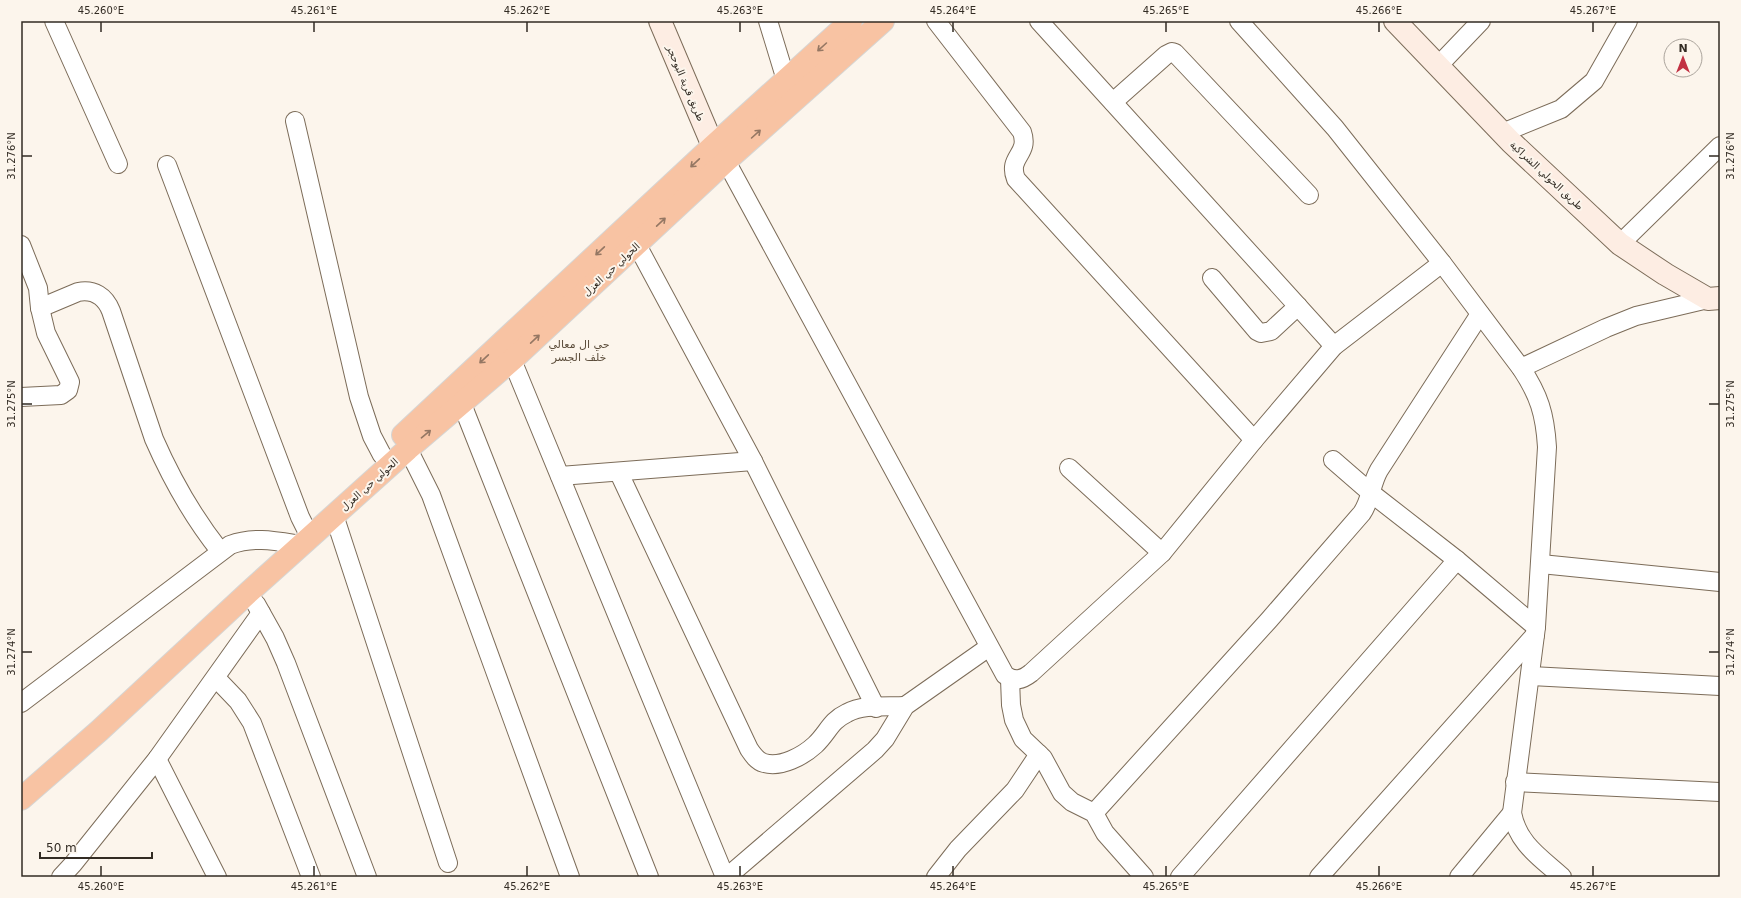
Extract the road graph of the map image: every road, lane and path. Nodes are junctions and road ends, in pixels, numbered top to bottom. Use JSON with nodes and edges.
{"nodes":[{"id":1,"x":54,"y":21,"type":"edge"},
{"id":2,"x":660,"y":21,"type":"edge"},
{"id":3,"x":768,"y":21,"type":"edge"},
{"id":4,"x":851,"y":21,"type":"edge"},
{"id":5,"x":883,"y":21,"type":"edge"},
{"id":6,"x":936,"y":21,"type":"edge"},
{"id":7,"x":1039,"y":21,"type":"edge"},
{"id":8,"x":1239,"y":21,"type":"edge"},
{"id":9,"x":1395,"y":21,"type":"edge"},
{"id":10,"x":1481,"y":21,"type":"edge"},
{"id":11,"x":1628,"y":21,"type":"edge"},
{"id":12,"x":1438,"y":66,"type":"junction"},
{"id":13,"x":786,"y":80,"type":"junction"},
{"id":14,"x":1112,"y":102,"type":"junction"},
{"id":15,"x":295,"y":121,"type":"dead end"},
{"id":16,"x":1502,"y":133,"type":"junction"},
{"id":17,"x":1720,"y":146,"type":"edge"},
{"id":18,"x":719,"y":153,"type":"junction"},
{"id":19,"x":118,"y":164,"type":"dead end"},
{"id":20,"x":168,"y":165,"type":"dead end"},
{"id":21,"x":1309,"y":195,"type":"dead end"},
{"id":22,"x":1620,"y":244,"type":"junction"},
{"id":23,"x":21,"y":245,"type":"edge"},
{"id":24,"x":637,"y":245,"type":"junction"},
{"id":25,"x":1442,"y":263,"type":"junction"},
{"id":26,"x":1212,"y":278,"type":"dead end"},
{"id":27,"x":1714,"y":298,"type":"edge"},
{"id":28,"x":1298,"y":306,"type":"junction"},
{"id":29,"x":40,"y":308,"type":"junction"},
{"id":30,"x":1480,"y":314,"type":"junction"},
{"id":31,"x":1334,"y":346,"type":"junction"},
{"id":32,"x":512,"y":360,"type":"junction"},
{"id":33,"x":1520,"y":368,"type":"junction"},
{"id":34,"x":21,"y":397,"type":"edge"},
{"id":35,"x":462,"y":404,"type":"junction"},
{"id":36,"x":1254,"y":440,"type":"junction"},
{"id":37,"x":408,"y":449,"type":"junction"},
{"id":38,"x":382,"y":455,"type":"junction"},
{"id":39,"x":1333,"y":460,"type":"dead end"},
{"id":40,"x":753,"y":461,"type":"junction"},
{"id":41,"x":1069,"y":468,"type":"dead end"},
{"id":42,"x":619,"y":473,"type":"junction"},
{"id":43,"x":560,"y":476,"type":"junction"},
{"id":44,"x":1371,"y":493,"type":"junction"},
{"id":45,"x":334,"y":515,"type":"junction"},
{"id":46,"x":305,"y":541,"type":"junction"},
{"id":47,"x":220,"y":551,"type":"junction"},
{"id":48,"x":1162,"y":553,"type":"junction"},
{"id":49,"x":1457,"y":560,"type":"junction"},
{"id":50,"x":1541,"y":564,"type":"junction"},
{"id":51,"x":1720,"y":582,"type":"edge"},
{"id":52,"x":249,"y":592,"type":"junction"},
{"id":53,"x":261,"y":613,"type":"junction"},
{"id":54,"x":1536,"y":631,"type":"junction"},
{"id":55,"x":989,"y":647,"type":"junction"},
{"id":56,"x":1531,"y":676,"type":"junction"},
{"id":57,"x":216,"y":678,"type":"junction"},
{"id":58,"x":1010,"y":679,"type":"junction"},
{"id":59,"x":1720,"y":686,"type":"edge"},
{"id":60,"x":21,"y":703,"type":"edge"},
{"id":61,"x":905,"y":706,"type":"junction"},
{"id":62,"x":876,"y":708,"type":"junction"},
{"id":63,"x":1039,"y":754,"type":"junction"},
{"id":64,"x":157,"y":759,"type":"junction"},
{"id":65,"x":1515,"y":782,"type":"junction"},
{"id":66,"x":1720,"y":792,"type":"edge"},
{"id":67,"x":21,"y":799,"type":"edge"},
{"id":68,"x":1094,"y":813,"type":"junction"},
{"id":69,"x":1512,"y":813,"type":"junction"},
{"id":70,"x":448,"y":863,"type":"dead end"},
{"id":71,"x":71,"y":873,"type":"edge"},
{"id":72,"x":217,"y":877,"type":"edge"},
{"id":73,"x":312,"y":877,"type":"edge"},
{"id":74,"x":367,"y":877,"type":"edge"},
{"id":75,"x":570,"y":877,"type":"edge"},
{"id":76,"x":649,"y":877,"type":"edge"},
{"id":77,"x":726,"y":877,"type":"edge"},
{"id":78,"x":936,"y":877,"type":"edge"},
{"id":79,"x":1144,"y":877,"type":"edge"},
{"id":80,"x":1180,"y":877,"type":"edge"},
{"id":81,"x":1319,"y":877,"type":"edge"},
{"id":82,"x":1459,"y":877,"type":"edge"},
{"id":83,"x":1562,"y":877,"type":"edge"}],
"edges":[{"from":1,"to":19,"type":"street"},
{"from":2,"to":18,"type":"street","name":"طريق قرية البوحجر"},
{"from":3,"to":13,"type":"street"},
{"from":4,"to":13,"type":"highway","name":"الحولي حي العزل","one_way":true},
{"from":18,"to":5,"type":"highway","name":"الحولي حي العزل","one_way":true},
{"from":6,"to":36,"type":"street"},
{"from":7,"to":14,"type":"street"},
{"from":8,"to":25,"type":"street"},
{"from":9,"to":12,"type":"street","name":"طريق الحولي الشراكية"},
{"from":10,"to":12,"type":"street"},
{"from":11,"to":16,"type":"street"},
{"from":12,"to":16,"type":"street","name":"طريق الحولي الشراكية"},
{"from":13,"to":18,"type":"highway","name":"الحولي حي العزل"},
{"from":14,"to":21,"type":"street"},
{"from":14,"to":28,"type":"street"},
{"from":15,"to":38,"type":"street"},
{"from":16,"to":22,"type":"street","name":"طريق الحولي الشراكية"},
{"from":17,"to":22,"type":"street"},
{"from":24,"to":18,"type":"highway","name":"الحولي حي العزل","one_way":true},
{"from":18,"to":38,"type":"highway","name":"الحولي حي العزل","one_way":true},
{"from":18,"to":55,"type":"street"},
{"from":20,"to":46,"type":"street"},
{"from":22,"to":27,"type":"street","name":"طريق الحولي الشراكية"},
{"from":23,"to":29,"type":"street"},
{"from":32,"to":24,"type":"highway","name":"الحولي حي العزل","one_way":true},
{"from":24,"to":40,"type":"street"},
{"from":25,"to":30,"type":"street"},
{"from":25,"to":31,"type":"street"},
{"from":26,"to":28,"type":"street"},
{"from":27,"to":33,"type":"street"},
{"from":28,"to":31,"type":"street"},
{"from":29,"to":34,"type":"street"},
{"from":29,"to":47,"type":"street"},
{"from":30,"to":33,"type":"street"},
{"from":30,"to":44,"type":"street"},
{"from":31,"to":36,"type":"street"},
{"from":32,"to":35,"type":"highway","name":"الحولي حي العزل"},
{"from":32,"to":43,"type":"street"},
{"from":33,"to":50,"type":"street"},
{"from":37,"to":35,"type":"highway","name":"الحولي حي العزل","one_way":true},
{"from":35,"to":76,"type":"street"},
{"from":36,"to":48,"type":"street"},
{"from":37,"to":45,"type":"highway","name":"الحولي حي العزل"},
{"from":37,"to":75,"type":"street"},
{"from":38,"to":45,"type":"highway","name":"الحولي حي العزل"},
{"from":39,"to":44,"type":"street"},
{"from":40,"to":42,"type":"street"},
{"from":40,"to":62,"type":"street"},
{"from":41,"to":48,"type":"street"},
{"from":42,"to":43,"type":"street"},
{"from":42,"to":62,"type":"street"},
{"from":43,"to":77,"type":"street"},
{"from":44,"to":49,"type":"street"},
{"from":44,"to":68,"type":"street"},
{"from":45,"to":46,"type":"highway"},
{"from":45,"to":70,"type":"street"},
{"from":46,"to":47,"type":"street"},
{"from":46,"to":52,"type":"highway"},
{"from":47,"to":60,"type":"street"},
{"from":48,"to":58,"type":"street"},
{"from":49,"to":54,"type":"street"},
{"from":49,"to":80,"type":"street"},
{"from":50,"to":51,"type":"street"},
{"from":50,"to":54,"type":"street"},
{"from":52,"to":53,"type":"street"},
{"from":52,"to":67,"type":"highway"},
{"from":53,"to":57,"type":"street"},
{"from":53,"to":74,"type":"street"},
{"from":54,"to":56,"type":"street"},
{"from":54,"to":81,"type":"street"},
{"from":55,"to":58,"type":"street"},
{"from":55,"to":61,"type":"street"},
{"from":56,"to":59,"type":"street"},
{"from":56,"to":65,"type":"street"},
{"from":57,"to":64,"type":"street"},
{"from":57,"to":73,"type":"street"},
{"from":58,"to":63,"type":"street"},
{"from":61,"to":62,"type":"street"},
{"from":61,"to":77,"type":"street"},
{"from":63,"to":68,"type":"street"},
{"from":63,"to":78,"type":"street"},
{"from":64,"to":71,"type":"street"},
{"from":64,"to":72,"type":"street"},
{"from":65,"to":66,"type":"street"},
{"from":65,"to":69,"type":"street"},
{"from":68,"to":79,"type":"street"},
{"from":69,"to":82,"type":"street"},
{"from":69,"to":83,"type":"street"}]}
